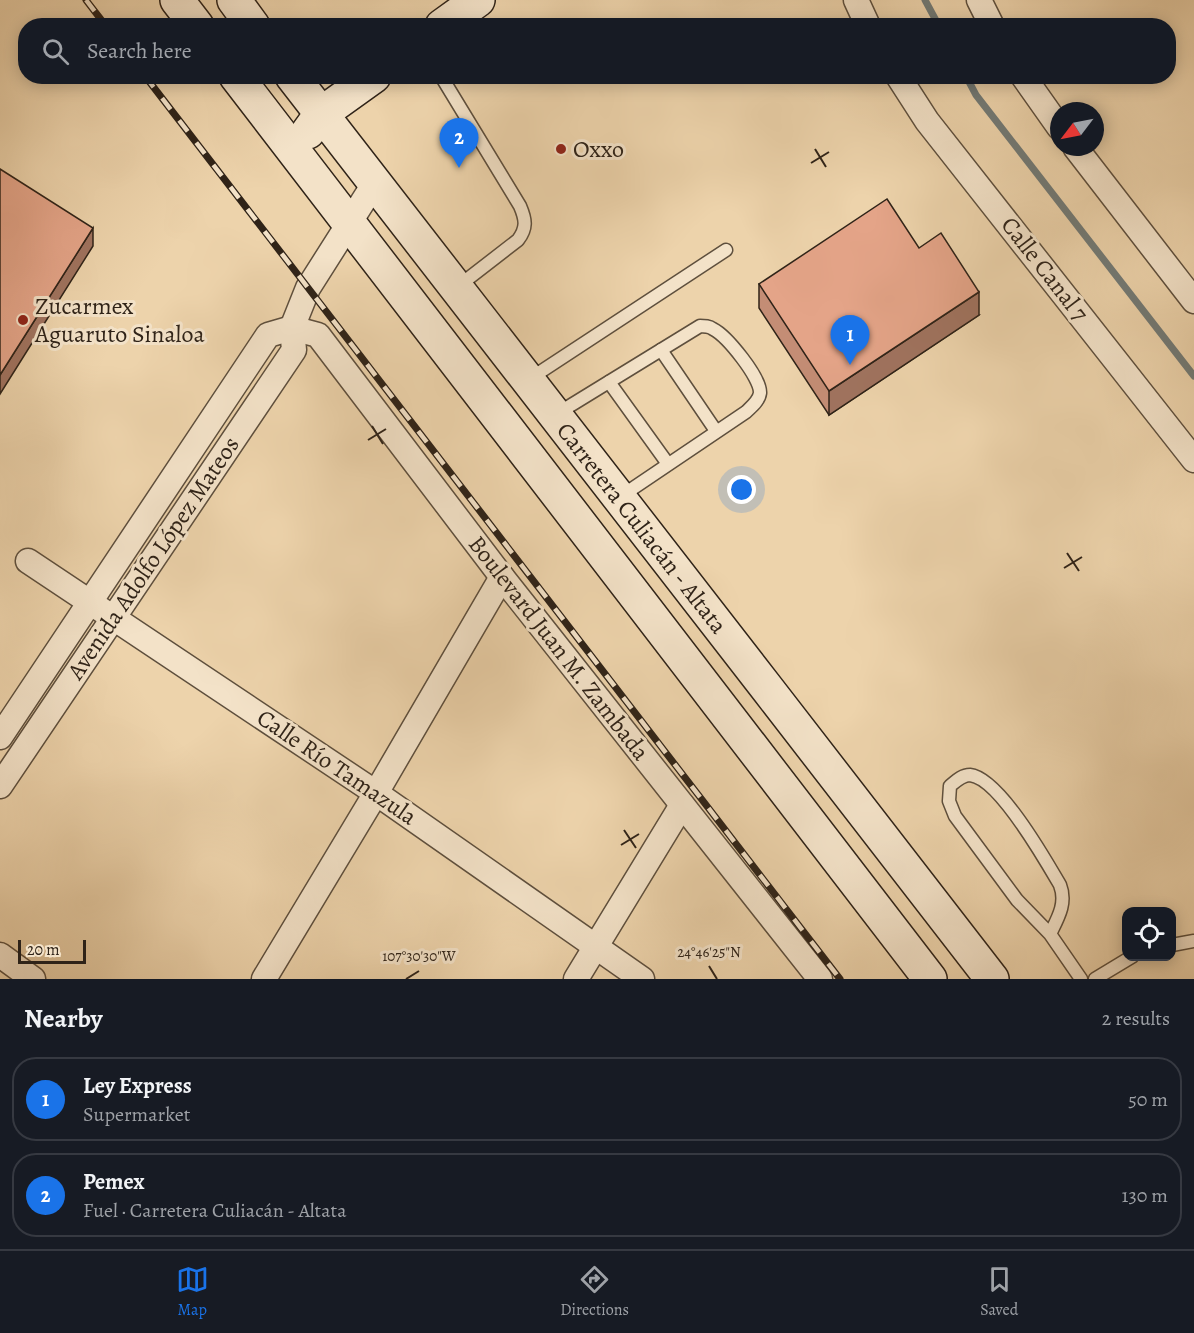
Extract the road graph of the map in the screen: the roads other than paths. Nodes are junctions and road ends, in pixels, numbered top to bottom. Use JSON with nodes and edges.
{"nodes":[{"id":1,"x":177,"y":0,"type":"edge"},
{"id":2,"x":234,"y":0,"type":"edge"},
{"id":3,"x":478,"y":0,"type":"edge"},
{"id":4,"x":856,"y":0,"type":"edge"},
{"id":5,"x":979,"y":0,"type":"edge"},
{"id":6,"x":191,"y":18,"type":"edge"},
{"id":7,"x":247,"y":18,"type":"edge"},
{"id":8,"x":453,"y":18,"type":"edge"},
{"id":9,"x":864,"y":18,"type":"edge"},
{"id":10,"x":988,"y":18,"type":"edge"},
{"id":11,"x":243,"y":84,"type":"edge"},
{"id":12,"x":298,"y":84,"type":"edge"},
{"id":13,"x":363,"y":84,"type":"edge"},
{"id":14,"x":446,"y":84,"type":"edge"},
{"id":15,"x":903,"y":84,"type":"edge"},
{"id":16,"x":1029,"y":84,"type":"edge"},
{"id":17,"x":321,"y":114,"type":"junction"},
{"id":18,"x":1050,"y":114,"type":"edge"},
{"id":19,"x":294,"y":150,"type":"junction"},
{"id":20,"x":1082,"y":156,"type":"edge"},
{"id":21,"x":374,"y":184,"type":"junction"},
{"id":22,"x":350,"y":222,"type":"junction"},
{"id":23,"x":726,"y":250,"type":"dead end"},
{"id":24,"x":455,"y":289,"type":"junction"},
{"id":25,"x":1194,"y":301,"type":"edge"},
{"id":26,"x":292,"y":328,"type":"junction"},
{"id":27,"x":661,"y":350,"type":"junction"},
{"id":28,"x":527,"y":381,"type":"junction"},
{"id":29,"x":609,"y":382,"type":"junction"},
{"id":30,"x":554,"y":416,"type":"junction"},
{"id":31,"x":716,"y":431,"type":"junction"},
{"id":32,"x":1194,"y":460,"type":"edge"},
{"id":33,"x":668,"y":464,"type":"junction"},
{"id":34,"x":619,"y":498,"type":"junction"},
{"id":35,"x":28,"y":561,"type":"dead end"},
{"id":36,"x":502,"y":577,"type":"junction"},
{"id":37,"x":91,"y":602,"type":"junction"},
{"id":38,"x":112,"y":617,"type":"junction"},
{"id":39,"x":0,"y":737,"type":"edge"},
{"id":40,"x":0,"y":786,"type":"edge"},
{"id":41,"x":376,"y":793,"type":"junction"},
{"id":42,"x":682,"y":806,"type":"junction"},
{"id":43,"x":1050,"y":934,"type":"junction"},
{"id":44,"x":1193,"y":943,"type":"edge"},
{"id":45,"x":1176,"y":945,"type":"edge"},
{"id":46,"x":596,"y":946,"type":"junction"},
{"id":47,"x":0,"y":955,"type":"edge"},
{"id":48,"x":1126,"y":961,"type":"edge"},
{"id":49,"x":33,"y":979,"type":"edge"},
{"id":50,"x":264,"y":979,"type":"edge"},
{"id":51,"x":576,"y":979,"type":"edge"},
{"id":52,"x":642,"y":979,"type":"edge"},
{"id":53,"x":820,"y":979,"type":"edge"},
{"id":54,"x":930,"y":979,"type":"edge"},
{"id":55,"x":992,"y":979,"type":"edge"},
{"id":56,"x":1081,"y":979,"type":"edge"},
{"id":57,"x":1095,"y":979,"type":"edge"}],
"edges":[{"from":1,"to":6,"type":"main road"},
{"from":2,"to":7,"type":"main road"},
{"from":3,"to":8,"type":"main road"},
{"from":4,"to":9,"type":"street"},
{"from":5,"to":10,"type":"street"},
{"from":11,"to":19,"type":"main road","name":"Carretera Culiacán - Altata"},
{"from":12,"to":17,"type":"main road","name":"Carretera Culiacán - Altata"},
{"from":13,"to":17,"type":"main road"},
{"from":14,"to":24,"type":"lane"},
{"from":15,"to":32,"type":"street","name":"Calle Canal 7"},
{"from":16,"to":18,"type":"street"},
{"from":17,"to":19,"type":"main road"},
{"from":17,"to":21,"type":"main road","name":"Carretera Culiacán - Altata"},
{"from":19,"to":22,"type":"main road","name":"Carretera Culiacán - Altata"},
{"from":20,"to":25,"type":"street"},
{"from":21,"to":22,"type":"street","name":"Avenida Adolfo López Mateos"},
{"from":21,"to":24,"type":"main road","name":"Carretera Culiacán - Altata"},
{"from":22,"to":26,"type":"street","name":"Avenida Adolfo López Mateos"},
{"from":22,"to":54,"type":"main road","name":"Carretera Culiacán - Altata"},
{"from":23,"to":28,"type":"lane"},
{"from":24,"to":28,"type":"main road","name":"Carretera Culiacán - Altata"},
{"from":26,"to":36,"type":"street","name":"Boulevard Juan M. Zambada"},
{"from":26,"to":37,"type":"street","name":"Avenida Adolfo López Mateos"},
{"from":26,"to":38,"type":"street","name":"Avenida Adolfo López Mateos"},
{"from":27,"to":29,"type":"lane"},
{"from":27,"to":31,"type":"lane"},
{"from":27,"to":31,"type":"lane"},
{"from":28,"to":30,"type":"main road","name":"Carretera Culiacán - Altata"},
{"from":29,"to":30,"type":"lane"},
{"from":29,"to":33,"type":"lane"},
{"from":30,"to":34,"type":"main road","name":"Carretera Culiacán - Altata"},
{"from":31,"to":33,"type":"lane"},
{"from":33,"to":34,"type":"lane"},
{"from":34,"to":55,"type":"main road","name":"Carretera Culiacán - Altata"},
{"from":35,"to":37,"type":"street","name":"Calle Río Tamazula"},
{"from":36,"to":41,"type":"street"},
{"from":36,"to":42,"type":"street","name":"Boulevard Juan M. Zambada"},
{"from":37,"to":38,"type":"street","name":"Calle Río Tamazula"},
{"from":37,"to":39,"type":"street","name":"Avenida Adolfo López Mateos"},
{"from":38,"to":40,"type":"street","name":"Avenida Adolfo López Mateos"},
{"from":38,"to":41,"type":"street","name":"Calle Río Tamazula"},
{"from":41,"to":46,"type":"street","name":"Calle Río Tamazula"},
{"from":41,"to":50,"type":"street"},
{"from":42,"to":46,"type":"street"},
{"from":42,"to":53,"type":"street","name":"Boulevard Juan M. Zambada"},
{"from":43,"to":43,"type":"lane"},
{"from":43,"to":56,"type":"lane"},
{"from":44,"to":45,"type":"lane"},
{"from":46,"to":51,"type":"street"},
{"from":46,"to":52,"type":"street","name":"Calle Río Tamazula"},
{"from":47,"to":49,"type":"street"},
{"from":48,"to":57,"type":"lane"}]}
